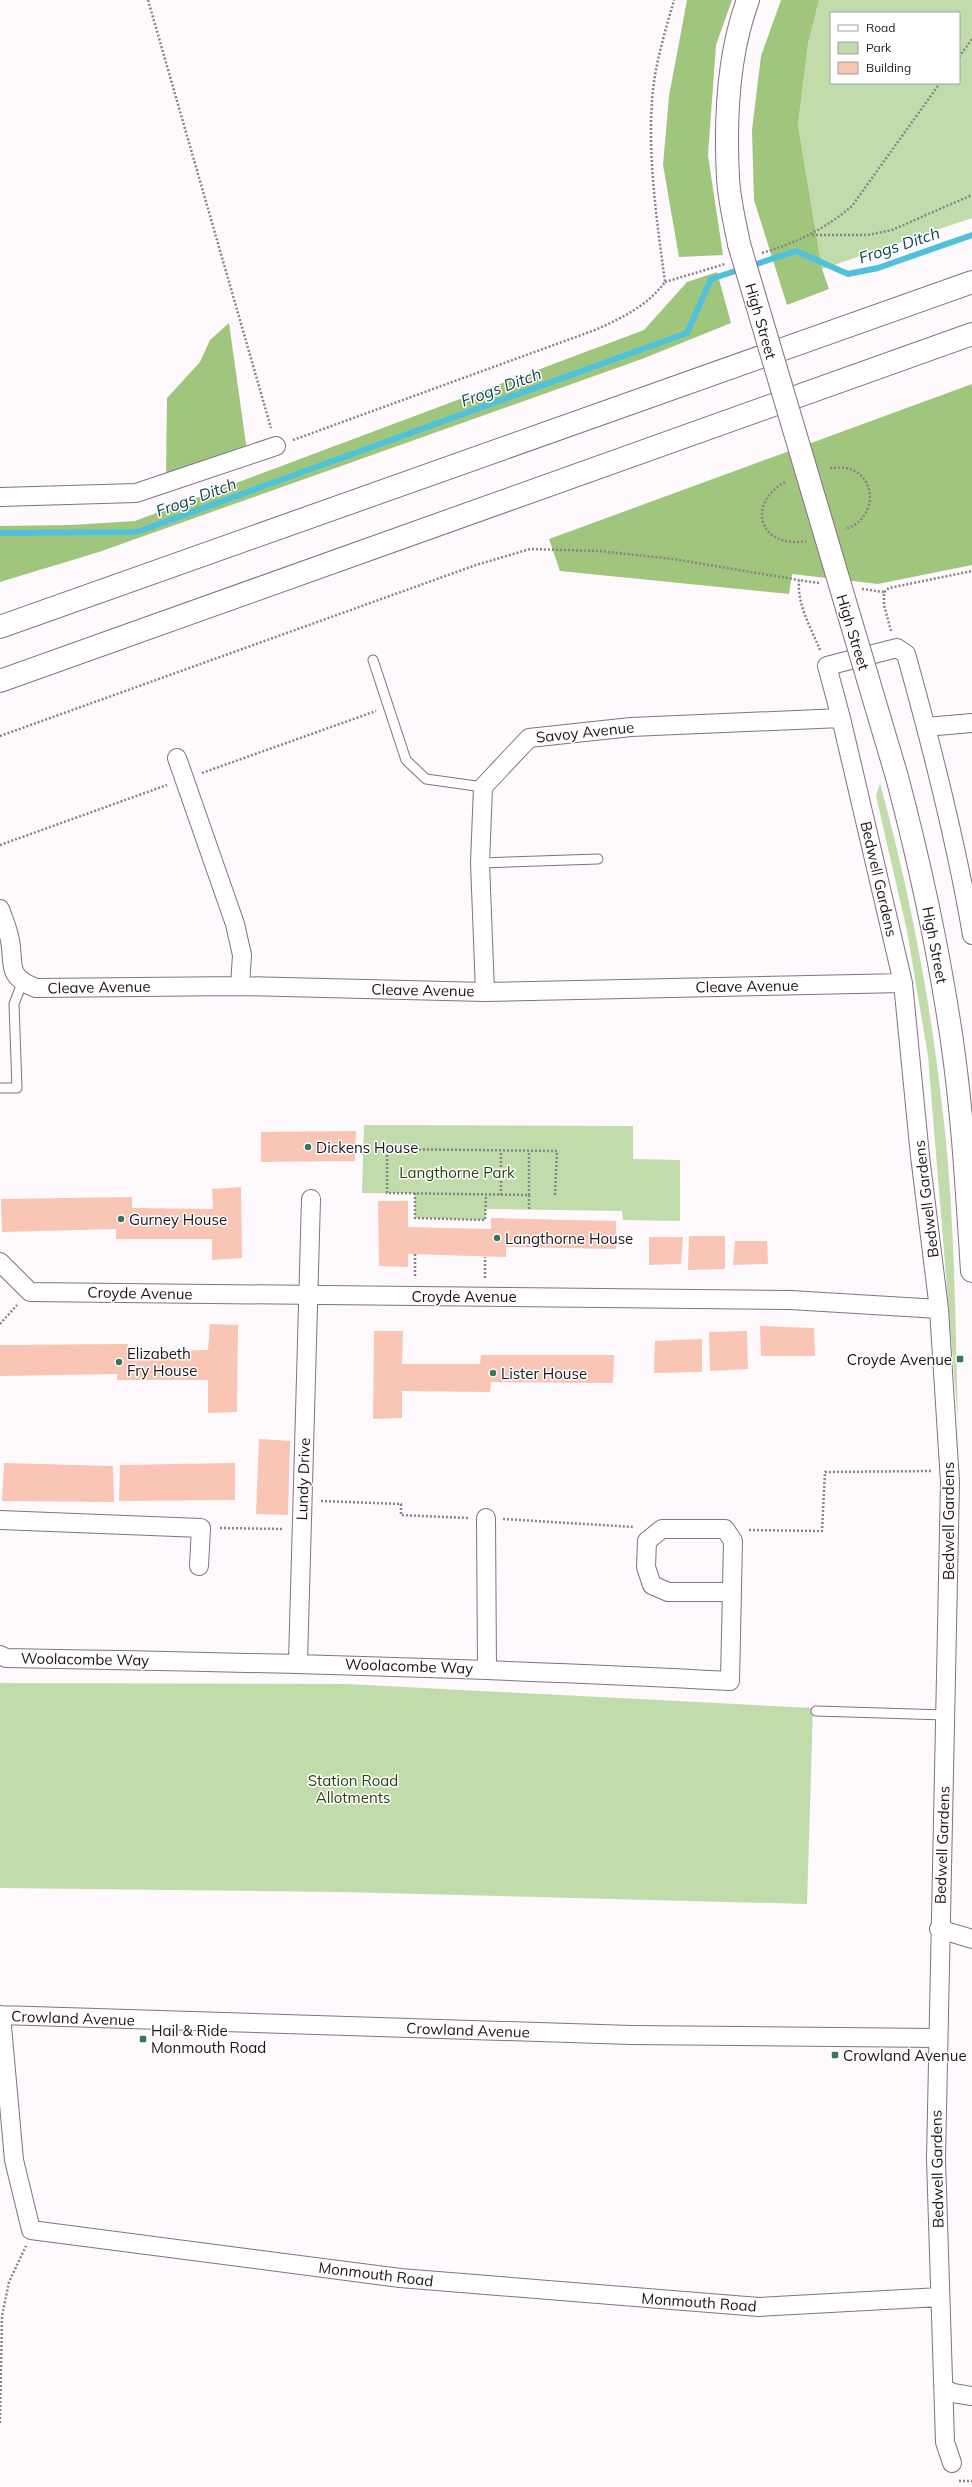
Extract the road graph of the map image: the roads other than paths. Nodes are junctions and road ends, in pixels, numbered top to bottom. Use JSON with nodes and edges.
{"nodes":[{"id":1,"x":748,"y":0,"type":"edge"},
{"id":2,"x":972,"y":282,"type":"edge"},
{"id":3,"x":972,"y":334,"type":"edge"},
{"id":4,"x":276,"y":446,"type":"road end"},
{"id":5,"x":0,"y":497,"type":"edge"},
{"id":6,"x":0,"y":627,"type":"edge"},
{"id":7,"x":373,"y":660,"type":"dead end"},
{"id":8,"x":0,"y":681,"type":"edge"},
{"id":9,"x":841,"y":718,"type":"junction"},
{"id":10,"x":972,"y":724,"type":"edge"},
{"id":11,"x":926,"y":727,"type":"junction"},
{"id":12,"x":177,"y":758,"type":"dead end"},
{"id":13,"x":483,"y":787,"type":"junction"},
{"id":14,"x":598,"y":859,"type":"dead end"},
{"id":15,"x":480,"y":863,"type":"junction"},
{"id":16,"x":0,"y":909,"type":"edge"},
{"id":17,"x":972,"y":935,"type":"edge"},
{"id":18,"x":22,"y":983,"type":"junction"},
{"id":19,"x":903,"y":983,"type":"junction"},
{"id":20,"x":240,"y":986,"type":"junction"},
{"id":21,"x":485,"y":992,"type":"junction"},
{"id":22,"x":0,"y":1088,"type":"edge"},
{"id":23,"x":311,"y":1198,"type":"dead end"},
{"id":24,"x":0,"y":1262,"type":"edge"},
{"id":25,"x":972,"y":1271,"type":"edge"},
{"id":26,"x":309,"y":1295,"type":"junction"},
{"id":27,"x":939,"y":1309,"type":"junction"},
{"id":28,"x":486,"y":1518,"type":"road end"},
{"id":29,"x":0,"y":1520,"type":"edge"},
{"id":30,"x":199,"y":1566,"type":"dead end"},
{"id":31,"x":732,"y":1592,"type":"junction"},
{"id":32,"x":0,"y":1655,"type":"edge"},
{"id":33,"x":298,"y":1662,"type":"junction"},
{"id":34,"x":487,"y":1668,"type":"junction"},
{"id":35,"x":816,"y":1711,"type":"dead end"},
{"id":36,"x":945,"y":1715,"type":"junction"},
{"id":37,"x":940,"y":1929,"type":"junction"},
{"id":38,"x":972,"y":1939,"type":"edge"},
{"id":39,"x":0,"y":2015,"type":"edge"},
{"id":40,"x":937,"y":2038,"type":"junction"},
{"id":41,"x":940,"y":2297,"type":"junction"},
{"id":42,"x":944,"y":2389,"type":"junction"},
{"id":43,"x":972,"y":2396,"type":"edge"},
{"id":44,"x":952,"y":2463,"type":"dead end"}],
"edges":[{"from":1,"to":25,"type":"main road","name":"High Street","bridge":true},
{"from":2,"to":6,"type":"main road"},
{"from":3,"to":8,"type":"main road"},
{"from":4,"to":5,"type":"street"},
{"from":7,"to":13,"type":"lane"},
{"from":9,"to":11,"type":"street","name":"Bedwell Gardens"},
{"from":9,"to":13,"type":"street","name":"Savoy Avenue"},
{"from":9,"to":19,"type":"street","name":"Bedwell Gardens"},
{"from":10,"to":11,"type":"street"},
{"from":11,"to":17,"type":"street"},
{"from":12,"to":20,"type":"street"},
{"from":13,"to":15,"type":"street"},
{"from":14,"to":15,"type":"lane"},
{"from":15,"to":21,"type":"street"},
{"from":16,"to":18,"type":"street"},
{"from":18,"to":20,"type":"street","name":"Cleave Avenue"},
{"from":18,"to":22,"type":"lane"},
{"from":19,"to":21,"type":"street","name":"Cleave Avenue"},
{"from":19,"to":27,"type":"street","name":"Bedwell Gardens"},
{"from":20,"to":21,"type":"street","name":"Cleave Avenue"},
{"from":23,"to":26,"type":"street","name":"Lundy Drive"},
{"from":24,"to":26,"type":"street","name":"Croyde Avenue"},
{"from":26,"to":27,"type":"street","name":"Croyde Avenue"},
{"from":26,"to":33,"type":"street","name":"Lundy Drive"},
{"from":27,"to":36,"type":"street","name":"Bedwell Gardens"},
{"from":28,"to":34,"type":"street"},
{"from":29,"to":30,"type":"street"},
{"from":31,"to":31,"type":"street","name":"Woolacombe Way"},
{"from":31,"to":34,"type":"street","name":"Woolacombe Way"},
{"from":32,"to":33,"type":"street","name":"Woolacombe Way"},
{"from":33,"to":34,"type":"street","name":"Woolacombe Way"},
{"from":35,"to":36,"type":"lane"},
{"from":36,"to":37,"type":"street","name":"Bedwell Gardens"},
{"from":37,"to":38,"type":"street"},
{"from":37,"to":40,"type":"street","name":"Bedwell Gardens"},
{"from":39,"to":40,"type":"street","name":"Crowland Avenue"},
{"from":39,"to":41,"type":"street","name":"Monmouth Road"},
{"from":40,"to":41,"type":"street","name":"Bedwell Gardens"},
{"from":41,"to":42,"type":"street","name":"Bedwell Gardens"},
{"from":42,"to":43,"type":"street"},
{"from":42,"to":44,"type":"street","name":"Bedwell Gardens"}]}
